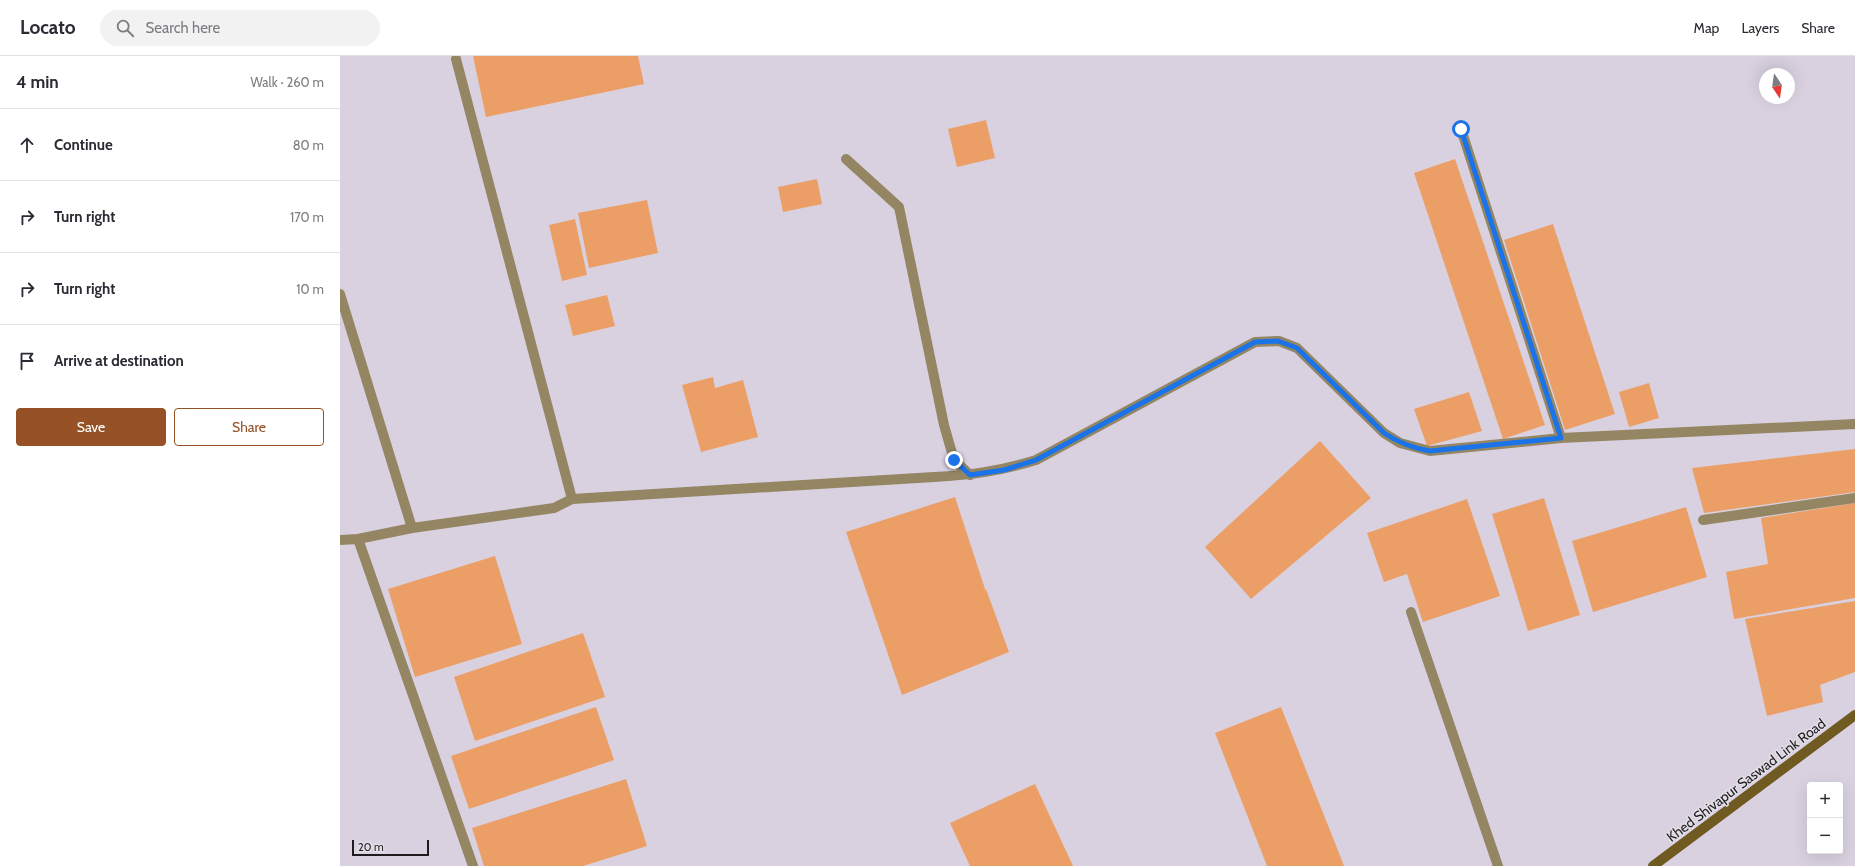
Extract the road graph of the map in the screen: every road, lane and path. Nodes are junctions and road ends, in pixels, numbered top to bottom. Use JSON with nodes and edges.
{"nodes":[{"id":1,"x":456,"y":59,"type":"dead end"},
{"id":2,"x":1461,"y":129,"type":"dead end"},
{"id":3,"x":846,"y":159,"type":"dead end"},
{"id":4,"x":340,"y":294,"type":"edge"},
{"id":5,"x":1855,"y":424,"type":"edge"},
{"id":6,"x":1561,"y":438,"type":"junction"},
{"id":7,"x":970,"y":475,"type":"junction"},
{"id":8,"x":1855,"y":498,"type":"edge"},
{"id":9,"x":572,"y":500,"type":"junction"},
{"id":10,"x":1703,"y":520,"type":"dead end"},
{"id":11,"x":412,"y":528,"type":"junction"},
{"id":12,"x":358,"y":539,"type":"junction"},
{"id":13,"x":340,"y":540,"type":"edge"},
{"id":14,"x":1411,"y":612,"type":"dead end"},
{"id":15,"x":1855,"y":715,"type":"edge"},
{"id":16,"x":473,"y":866,"type":"edge"},
{"id":17,"x":1498,"y":866,"type":"edge"},
{"id":18,"x":1653,"y":866,"type":"edge"}],
"edges":[{"from":1,"to":9,"type":"lane"},
{"from":2,"to":6,"type":"lane"},
{"from":3,"to":7,"type":"lane"},
{"from":4,"to":11,"type":"lane"},
{"from":5,"to":6,"type":"lane"},
{"from":6,"to":7,"type":"lane"},
{"from":7,"to":9,"type":"lane"},
{"from":8,"to":10,"type":"lane"},
{"from":9,"to":11,"type":"lane"},
{"from":11,"to":12,"type":"lane"},
{"from":12,"to":13,"type":"lane"},
{"from":12,"to":16,"type":"lane"},
{"from":14,"to":17,"type":"lane"},
{"from":15,"to":18,"type":"main road","name":"Khed Shivapur Saswad Link Road"}]}
